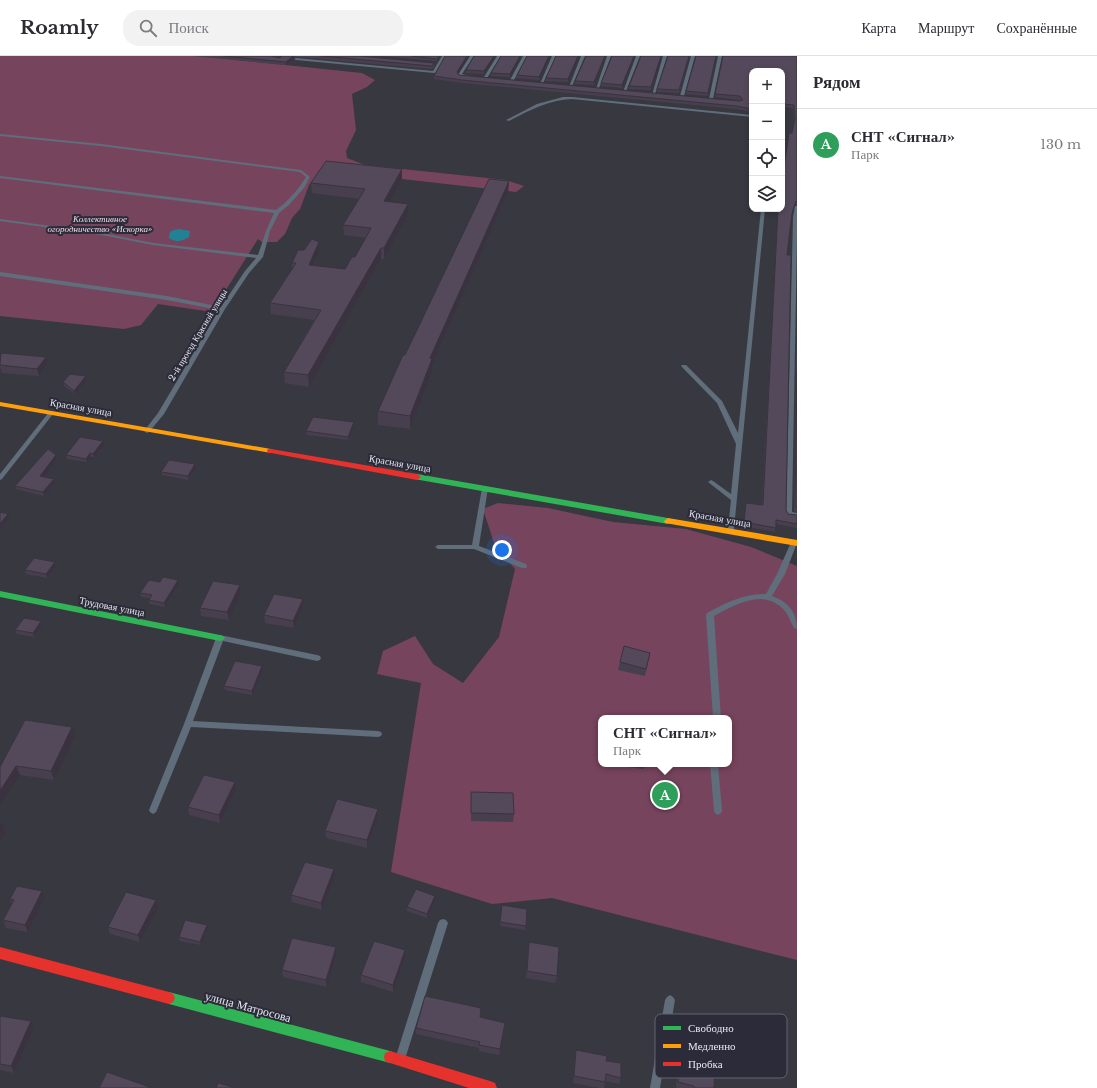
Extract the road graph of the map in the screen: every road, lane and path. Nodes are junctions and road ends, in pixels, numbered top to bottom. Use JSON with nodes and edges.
{"nodes":[{"id":1,"x":298,"y":56,"type":"edge"},
{"id":2,"x":444,"y":56,"type":"edge"},
{"id":3,"x":472,"y":56,"type":"edge"},
{"id":4,"x":499,"y":56,"type":"edge"},
{"id":5,"x":525,"y":56,"type":"edge"},
{"id":6,"x":554,"y":56,"type":"edge"},
{"id":7,"x":583,"y":56,"type":"edge"},
{"id":8,"x":609,"y":56,"type":"edge"},
{"id":9,"x":638,"y":56,"type":"edge"},
{"id":10,"x":665,"y":56,"type":"edge"},
{"id":11,"x":693,"y":56,"type":"edge"},
{"id":12,"x":720,"y":56,"type":"edge"},
{"id":13,"x":431,"y":63,"type":"edge"},
{"id":14,"x":439,"y":64,"type":"junction"},
{"id":15,"x":473,"y":76,"type":"edge"},
{"id":16,"x":480,"y":77,"type":"edge"},
{"id":17,"x":486,"y":77,"type":"junction"},
{"id":18,"x":493,"y":78,"type":"edge"},
{"id":19,"x":506,"y":79,"type":"edge"},
{"id":20,"x":512,"y":80,"type":"junction"},
{"id":21,"x":519,"y":81,"type":"edge"},
{"id":22,"x":534,"y":82,"type":"edge"},
{"id":23,"x":541,"y":83,"type":"junction"},
{"id":24,"x":548,"y":83,"type":"edge"},
{"id":25,"x":563,"y":85,"type":"edge"},
{"id":26,"x":570,"y":86,"type":"junction"},
{"id":27,"x":577,"y":86,"type":"edge"},
{"id":28,"x":590,"y":87,"type":"edge"},
{"id":29,"x":597,"y":88,"type":"junction"},
{"id":30,"x":604,"y":89,"type":"edge"},
{"id":31,"x":617,"y":90,"type":"edge"},
{"id":32,"x":624,"y":91,"type":"junction"},
{"id":33,"x":632,"y":91,"type":"edge"},
{"id":34,"x":646,"y":93,"type":"edge"},
{"id":35,"x":653,"y":94,"type":"junction"},
{"id":36,"x":661,"y":94,"type":"edge"},
{"id":37,"x":675,"y":96,"type":"edge"},
{"id":38,"x":682,"y":96,"type":"junction"},
{"id":39,"x":689,"y":97,"type":"edge"},
{"id":40,"x":704,"y":98,"type":"edge"},
{"id":41,"x":711,"y":99,"type":"junction"},
{"id":42,"x":718,"y":100,"type":"edge"},
{"id":43,"x":749,"y":116,"type":"edge"},
{"id":44,"x":508,"y":120,"type":"dead end"},
{"id":45,"x":0,"y":135,"type":"edge"},
{"id":46,"x":0,"y":177,"type":"edge"},
{"id":47,"x":797,"y":207,"type":"edge"},
{"id":48,"x":277,"y":212,"type":"junction"},
{"id":49,"x":763,"y":212,"type":"edge"},
{"id":50,"x":796,"y":218,"type":"edge"},
{"id":51,"x":0,"y":220,"type":"edge"},
{"id":52,"x":796,"y":256,"type":"edge"},
{"id":53,"x":260,"y":257,"type":"junction"},
{"id":54,"x":0,"y":274,"type":"edge"},
{"id":55,"x":796,"y":274,"type":"edge"},
{"id":56,"x":795,"y":291,"type":"edge"},
{"id":57,"x":222,"y":309,"type":"junction"},
{"id":58,"x":795,"y":311,"type":"edge"},
{"id":59,"x":795,"y":331,"type":"edge"},
{"id":60,"x":795,"y":352,"type":"edge"},
{"id":61,"x":684,"y":366,"type":"dead end"},
{"id":62,"x":795,"y":375,"type":"edge"},
{"id":63,"x":794,"y":400,"type":"edge"},
{"id":64,"x":0,"y":404,"type":"edge"},
{"id":65,"x":51,"y":413,"type":"junction"},
{"id":66,"x":794,"y":426,"type":"edge"},
{"id":67,"x":147,"y":430,"type":"junction"},
{"id":68,"x":740,"y":444,"type":"junction"},
{"id":69,"x":794,"y":456,"type":"edge"},
{"id":70,"x":0,"y":478,"type":"edge"},
{"id":71,"x":711,"y":482,"type":"dead end"},
{"id":72,"x":794,"y":485,"type":"edge"},
{"id":73,"x":485,"y":488,"type":"junction"},
{"id":74,"x":734,"y":499,"type":"junction"},
{"id":75,"x":797,"y":515,"type":"edge"},
{"id":76,"x":731,"y":530,"type":"junction"},
{"id":77,"x":796,"y":543,"type":"edge"},
{"id":78,"x":438,"y":547,"type":"dead end"},
{"id":79,"x":476,"y":547,"type":"junction"},
{"id":80,"x":524,"y":566,"type":"dead end"},
{"id":81,"x":0,"y":594,"type":"edge"},
{"id":82,"x":769,"y":596,"type":"junction"},
{"id":83,"x":797,"y":626,"type":"edge"},
{"id":84,"x":220,"y":638,"type":"junction"},
{"id":85,"x":317,"y":658,"type":"dead end"},
{"id":86,"x":717,"y":715,"type":"edge"},
{"id":87,"x":188,"y":724,"type":"junction"},
{"id":88,"x":378,"y":734,"type":"dead end"},
{"id":89,"x":714,"y":767,"type":"edge"},
{"id":90,"x":153,"y":810,"type":"dead end"},
{"id":91,"x":718,"y":811,"type":"dead end"},
{"id":92,"x":443,"y":923,"type":"dead end"},
{"id":93,"x":0,"y":953,"type":"edge"},
{"id":94,"x":670,"y":1000,"type":"dead end"},
{"id":95,"x":668,"y":1014,"type":"edge"},
{"id":96,"x":400,"y":1060,"type":"junction"},
{"id":97,"x":657,"y":1078,"type":"edge"},
{"id":98,"x":490,"y":1088,"type":"edge"},
{"id":99,"x":655,"y":1088,"type":"edge"}],
"edges":[{"from":1,"to":14,"type":"lane"},
{"from":2,"to":14,"type":"lane"},
{"from":3,"to":15,"type":"lane"},
{"from":4,"to":17,"type":"lane"},
{"from":5,"to":20,"type":"lane"},
{"from":6,"to":23,"type":"lane"},
{"from":7,"to":26,"type":"lane"},
{"from":8,"to":29,"type":"lane"},
{"from":9,"to":32,"type":"lane"},
{"from":10,"to":35,"type":"lane"},
{"from":11,"to":38,"type":"lane"},
{"from":12,"to":41,"type":"lane"},
{"from":13,"to":14,"type":"lane"},
{"from":16,"to":17,"type":"lane"},
{"from":17,"to":18,"type":"lane"},
{"from":19,"to":20,"type":"lane"},
{"from":20,"to":21,"type":"lane"},
{"from":22,"to":23,"type":"lane"},
{"from":23,"to":24,"type":"lane"},
{"from":25,"to":26,"type":"lane"},
{"from":26,"to":27,"type":"lane"},
{"from":28,"to":29,"type":"lane"},
{"from":29,"to":30,"type":"lane"},
{"from":31,"to":32,"type":"lane"},
{"from":32,"to":33,"type":"lane"},
{"from":34,"to":35,"type":"lane"},
{"from":35,"to":36,"type":"lane"},
{"from":37,"to":38,"type":"lane"},
{"from":38,"to":39,"type":"lane"},
{"from":40,"to":41,"type":"lane"},
{"from":41,"to":42,"type":"lane"},
{"from":43,"to":44,"type":"lane"},
{"from":45,"to":48,"type":"lane","name":"2-й проезд Красной улицы"},
{"from":46,"to":48,"type":"lane"},
{"from":47,"to":50,"type":"lane"},
{"from":48,"to":53,"type":"lane","name":"2-й проезд Красной улицы"},
{"from":49,"to":68,"type":"lane"},
{"from":50,"to":52,"type":"lane"},
{"from":51,"to":53,"type":"lane"},
{"from":52,"to":55,"type":"lane"},
{"from":53,"to":57,"type":"lane","name":"2-й проезд Красной улицы"},
{"from":54,"to":57,"type":"lane"},
{"from":55,"to":56,"type":"lane"},
{"from":56,"to":58,"type":"lane"},
{"from":57,"to":67,"type":"lane","name":"2-й проезд Красной улицы"},
{"from":58,"to":59,"type":"lane"},
{"from":59,"to":60,"type":"lane"},
{"from":60,"to":62,"type":"lane"},
{"from":61,"to":68,"type":"lane"},
{"from":62,"to":63,"type":"lane"},
{"from":63,"to":66,"type":"lane"},
{"from":64,"to":65,"type":"street","name":"Красная улица"},
{"from":65,"to":67,"type":"street","name":"Красная улица"},
{"from":65,"to":70,"type":"lane"},
{"from":66,"to":69,"type":"lane"},
{"from":67,"to":73,"type":"street","name":"Красная улица"},
{"from":68,"to":74,"type":"lane"},
{"from":69,"to":72,"type":"lane"},
{"from":71,"to":74,"type":"lane"},
{"from":72,"to":75,"type":"lane"},
{"from":73,"to":76,"type":"street","name":"Красная улица"},
{"from":73,"to":79,"type":"lane"},
{"from":74,"to":76,"type":"lane"},
{"from":76,"to":77,"type":"street","name":"Красная улица"},
{"from":77,"to":82,"type":"lane"},
{"from":78,"to":79,"type":"lane"},
{"from":79,"to":80,"type":"lane"},
{"from":81,"to":84,"type":"street","name":"Трудовая улица"},
{"from":82,"to":83,"type":"lane"},
{"from":82,"to":86,"type":"lane"},
{"from":84,"to":85,"type":"lane"},
{"from":84,"to":87,"type":"lane"},
{"from":87,"to":88,"type":"lane"},
{"from":87,"to":90,"type":"lane"},
{"from":89,"to":91,"type":"lane"},
{"from":92,"to":96,"type":"lane"},
{"from":93,"to":96,"type":"street","name":"улица Матросова"},
{"from":94,"to":95,"type":"lane"},
{"from":96,"to":98,"type":"street","name":"улица Матросова"},
{"from":97,"to":99,"type":"lane"}]}
